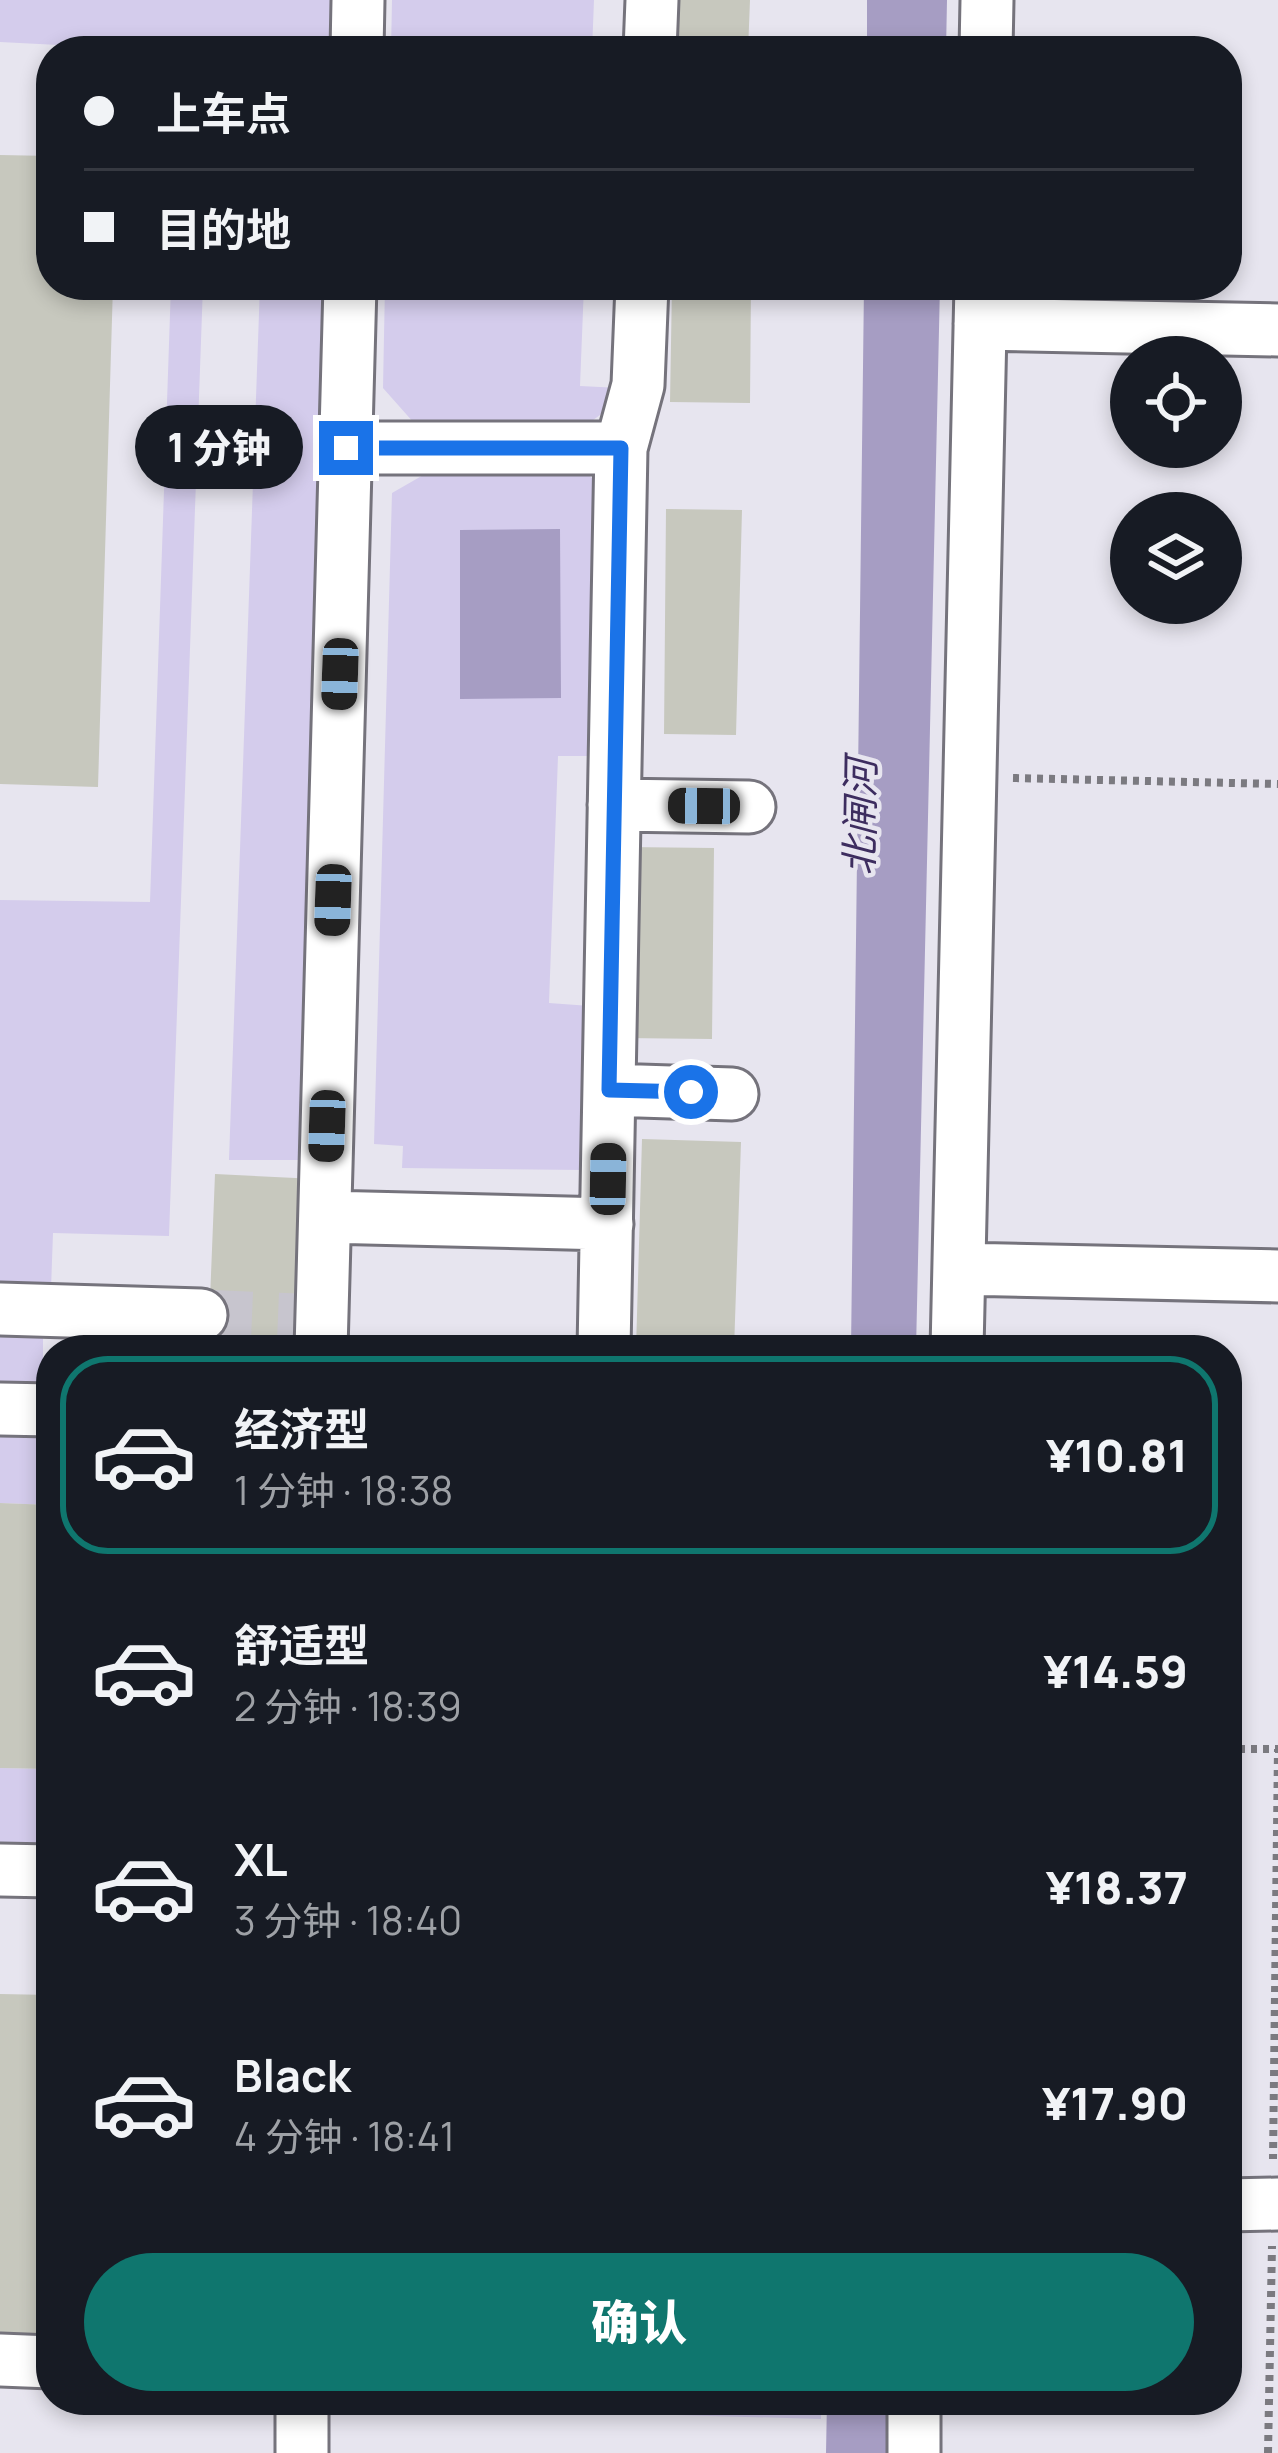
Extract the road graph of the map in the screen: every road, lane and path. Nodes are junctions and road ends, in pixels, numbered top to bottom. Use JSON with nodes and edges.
{"nodes":[{"id":1,"x":358,"y":0,"type":"edge"},
{"id":2,"x":652,"y":0,"type":"edge"},
{"id":3,"x":987,"y":0,"type":"edge"},
{"id":4,"x":357,"y":36,"type":"edge"},
{"id":5,"x":651,"y":36,"type":"edge"},
{"id":6,"x":986,"y":36,"type":"edge"},
{"id":7,"x":350,"y":300,"type":"edge"},
{"id":8,"x":641,"y":300,"type":"edge"},
{"id":9,"x":981,"y":304,"type":"edge"},
{"id":10,"x":1278,"y":330,"type":"edge"},
{"id":11,"x":346,"y":448,"type":"junction"},
{"id":12,"x":621,"y":448,"type":"junction"},
{"id":13,"x":970,"y":777,"type":"junction"},
{"id":14,"x":1278,"y":784,"type":"edge"},
{"id":15,"x":614,"y":805,"type":"junction"},
{"id":16,"x":749,"y":807,"type":"dead end"},
{"id":17,"x":609,"y":1090,"type":"junction"},
{"id":18,"x":732,"y":1094,"type":"dead end"},
{"id":19,"x":325,"y":1216,"type":"junction"},
{"id":20,"x":607,"y":1224,"type":"junction"},
{"id":21,"x":959,"y":1269,"type":"junction"},
{"id":22,"x":1278,"y":1276,"type":"edge"},
{"id":23,"x":0,"y":1309,"type":"edge"},
{"id":24,"x":201,"y":1316,"type":"tunnel mouth"},
{"id":25,"x":321,"y":1335,"type":"edge"},
{"id":26,"x":604,"y":1335,"type":"edge"},
{"id":27,"x":957,"y":1335,"type":"edge"},
{"id":28,"x":0,"y":1409,"type":"edge"},
{"id":29,"x":36,"y":1410,"type":"edge"},
{"id":30,"x":1242,"y":1749,"type":"edge"},
{"id":31,"x":0,"y":1870,"type":"edge"},
{"id":32,"x":36,"y":1871,"type":"edge"},
{"id":33,"x":1259,"y":2204,"type":"edge"},
{"id":34,"x":0,"y":2360,"type":"edge"},
{"id":35,"x":36,"y":2361,"type":"edge"},
{"id":36,"x":302,"y":2415,"type":"edge"},
{"id":37,"x":914,"y":2415,"type":"edge"},
{"id":38,"x":302,"y":2453,"type":"edge"},
{"id":39,"x":914,"y":2453,"type":"edge"},
{"id":40,"x":1268,"y":2453,"type":"edge"}],
"edges":[{"from":1,"to":4,"type":"street"},
{"from":2,"to":5,"type":"street"},
{"from":3,"to":6,"type":"street"},
{"from":7,"to":11,"type":"street"},
{"from":8,"to":12,"type":"street"},
{"from":9,"to":10,"type":"street"},
{"from":9,"to":13,"type":"street"},
{"from":11,"to":12,"type":"street"},
{"from":11,"to":19,"type":"street"},
{"from":12,"to":15,"type":"street"},
{"from":13,"to":14,"type":"path"},
{"from":13,"to":21,"type":"street"},
{"from":15,"to":16,"type":"street"},
{"from":15,"to":17,"type":"street"},
{"from":17,"to":18,"type":"street"},
{"from":17,"to":20,"type":"street"},
{"from":19,"to":20,"type":"street"},
{"from":19,"to":25,"type":"street"},
{"from":20,"to":26,"type":"street"},
{"from":21,"to":22,"type":"street"},
{"from":21,"to":27,"type":"street"},
{"from":23,"to":24,"type":"street"},
{"from":28,"to":29,"type":"street"},
{"from":30,"to":33,"type":"path"},
{"from":31,"to":32,"type":"street"},
{"from":33,"to":40,"type":"path"},
{"from":34,"to":35,"type":"street"},
{"from":36,"to":38,"type":"street"},
{"from":37,"to":39,"type":"street"}]}
